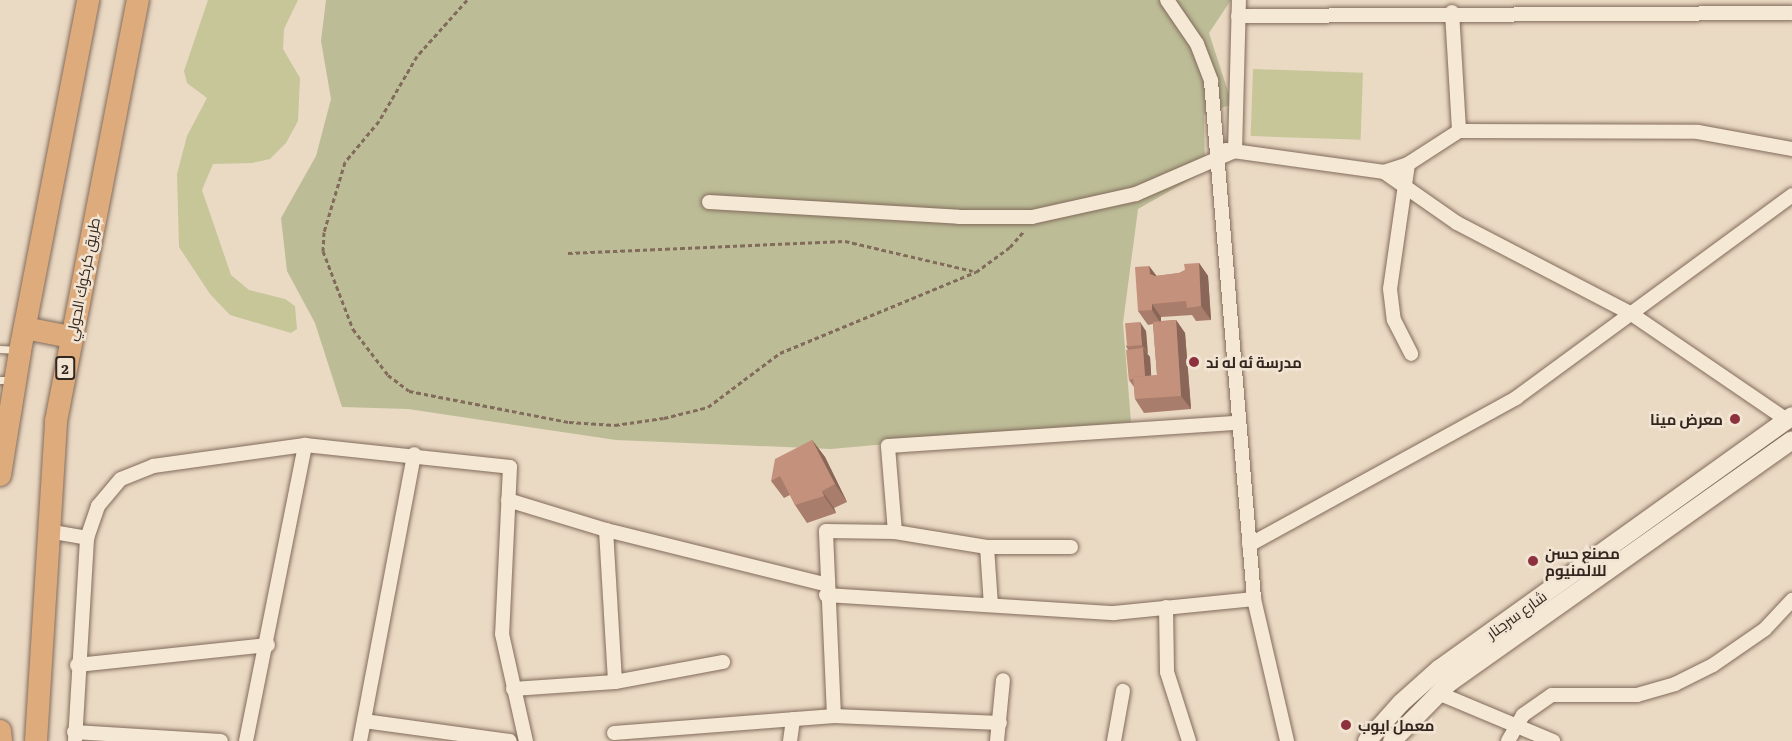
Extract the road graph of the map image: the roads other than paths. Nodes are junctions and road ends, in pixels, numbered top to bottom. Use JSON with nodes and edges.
{"nodes":[{"id":1,"x":86,"y":0,"type":"edge"},
{"id":2,"x":138,"y":0,"type":"edge"},
{"id":3,"x":1167,"y":0,"type":"edge"},
{"id":4,"x":1239,"y":0,"type":"edge"},
{"id":5,"x":1452,"y":12,"type":"junction"},
{"id":6,"x":1792,"y":13,"type":"edge"},
{"id":7,"x":1238,"y":16,"type":"junction"},
{"id":8,"x":1459,"y":131,"type":"junction"},
{"id":9,"x":1792,"y":149,"type":"edge"},
{"id":10,"x":1235,"y":151,"type":"junction"},
{"id":11,"x":1218,"y":153,"type":"junction"},
{"id":12,"x":1408,"y":164,"type":"junction"},
{"id":13,"x":1384,"y":172,"type":"junction"},
{"id":14,"x":1404,"y":188,"type":"junction"},
{"id":15,"x":1792,"y":195,"type":"edge"},
{"id":16,"x":709,"y":202,"type":"dead end"},
{"id":17,"x":1630,"y":313,"type":"junction"},
{"id":18,"x":25,"y":328,"type":"junction"},
{"id":19,"x":70,"y":337,"type":"junction"},
{"id":20,"x":10,"y":350,"type":"edge"},
{"id":21,"x":1411,"y":354,"type":"dead end"},
{"id":22,"x":8,"y":380,"type":"edge"},
{"id":23,"x":1789,"y":418,"type":"edge"},
{"id":24,"x":3,"y":423,"type":"edge"},
{"id":25,"x":1238,"y":423,"type":"junction"},
{"id":26,"x":1792,"y":440,"type":"edge"},
{"id":27,"x":304,"y":445,"type":"junction"},
{"id":28,"x":414,"y":454,"type":"junction"},
{"id":29,"x":0,"y":476,"type":"edge"},
{"id":30,"x":508,"y":500,"type":"junction"},
{"id":31,"x":606,"y":530,"type":"junction"},
{"id":32,"x":48,"y":531,"type":"junction"},
{"id":33,"x":895,"y":532,"type":"junction"},
{"id":34,"x":87,"y":538,"type":"junction"},
{"id":35,"x":1249,"y":545,"type":"junction"},
{"id":36,"x":987,"y":547,"type":"junction"},
{"id":37,"x":1071,"y":547,"type":"dead end"},
{"id":38,"x":826,"y":589,"type":"junction"},
{"id":39,"x":1254,"y":599,"type":"junction"},
{"id":40,"x":1792,"y":600,"type":"edge"},
{"id":41,"x":991,"y":605,"type":"junction"},
{"id":42,"x":1543,"y":605,"type":"junction"},
{"id":43,"x":1166,"y":607,"type":"junction"},
{"id":44,"x":268,"y":645,"type":"junction"},
{"id":45,"x":723,"y":662,"type":"dead end"},
{"id":46,"x":77,"y":665,"type":"junction"},
{"id":47,"x":1003,"y":680,"type":"dead end"},
{"id":48,"x":615,"y":682,"type":"junction"},
{"id":49,"x":513,"y":689,"type":"junction"},
{"id":50,"x":1123,"y":691,"type":"dead end"},
{"id":51,"x":1438,"y":693,"type":"junction"},
{"id":52,"x":834,"y":716,"type":"junction"},
{"id":53,"x":793,"y":719,"type":"junction"},
{"id":54,"x":364,"y":721,"type":"junction"},
{"id":55,"x":1000,"y":723,"type":"junction"},
{"id":56,"x":1514,"y":727,"type":"junction"},
{"id":57,"x":0,"y":731,"type":"edge"},
{"id":58,"x":614,"y":733,"type":"dead end"},
{"id":59,"x":75,"y":736,"type":"edge"},
{"id":60,"x":1,"y":741,"type":"edge"},
{"id":61,"x":36,"y":741,"type":"edge"},
{"id":62,"x":220,"y":741,"type":"edge"},
{"id":63,"x":246,"y":741,"type":"edge"},
{"id":64,"x":360,"y":741,"type":"edge"},
{"id":65,"x":510,"y":741,"type":"edge"},
{"id":66,"x":526,"y":741,"type":"edge"},
{"id":67,"x":790,"y":741,"type":"edge"},
{"id":68,"x":997,"y":741,"type":"edge"},
{"id":69,"x":1114,"y":741,"type":"edge"},
{"id":70,"x":1189,"y":741,"type":"edge"},
{"id":71,"x":1287,"y":741,"type":"edge"},
{"id":72,"x":1367,"y":741,"type":"edge"},
{"id":73,"x":1392,"y":741,"type":"edge"},
{"id":74,"x":1508,"y":741,"type":"edge"},
{"id":75,"x":1552,"y":741,"type":"edge"}],
"edges":[{"from":1,"to":18,"type":"highway"},
{"from":2,"to":19,"type":"highway","name":"طريق كركوك الحولي","number":"2"},
{"from":3,"to":11,"type":"street"},
{"from":4,"to":7,"type":"street"},
{"from":5,"to":6,"type":"street"},
{"from":5,"to":7,"type":"street"},
{"from":5,"to":8,"type":"street"},
{"from":7,"to":10,"type":"street"},
{"from":8,"to":9,"type":"street"},
{"from":8,"to":12,"type":"street"},
{"from":10,"to":11,"type":"street"},
{"from":10,"to":13,"type":"street"},
{"from":11,"to":16,"type":"street"},
{"from":11,"to":25,"type":"street"},
{"from":12,"to":13,"type":"street"},
{"from":12,"to":14,"type":"street"},
{"from":13,"to":14,"type":"street"},
{"from":14,"to":17,"type":"street"},
{"from":14,"to":21,"type":"street"},
{"from":15,"to":17,"type":"street"},
{"from":17,"to":23,"type":"street"},
{"from":17,"to":35,"type":"street"},
{"from":18,"to":19,"type":"highway"},
{"from":18,"to":20,"type":"highway"},
{"from":19,"to":32,"type":"highway","name":"طريق كركوك الحولي","number":"2"},
{"from":20,"to":22,"type":"highway"},
{"from":22,"to":24,"type":"highway"},
{"from":23,"to":42,"type":"street","name":"شارع سرجنار"},
{"from":24,"to":29,"type":"highway"},
{"from":25,"to":33,"type":"street"},
{"from":25,"to":35,"type":"street"},
{"from":26,"to":42,"type":"street","name":"شارع سرجنار"},
{"from":27,"to":28,"type":"street"},
{"from":27,"to":34,"type":"street"},
{"from":27,"to":44,"type":"street"},
{"from":28,"to":30,"type":"street"},
{"from":28,"to":54,"type":"street"},
{"from":30,"to":31,"type":"street"},
{"from":30,"to":49,"type":"street"},
{"from":31,"to":38,"type":"street"},
{"from":31,"to":48,"type":"street"},
{"from":32,"to":34,"type":"street"},
{"from":32,"to":61,"type":"highway","name":"طريق كركوك الحولي","number":"2"},
{"from":33,"to":36,"type":"street"},
{"from":33,"to":38,"type":"street"},
{"from":34,"to":46,"type":"street"},
{"from":35,"to":39,"type":"street"},
{"from":36,"to":37,"type":"street"},
{"from":36,"to":41,"type":"street"},
{"from":38,"to":41,"type":"street"},
{"from":38,"to":52,"type":"street"},
{"from":39,"to":43,"type":"street"},
{"from":39,"to":71,"type":"street"},
{"from":40,"to":56,"type":"street"},
{"from":41,"to":43,"type":"street"},
{"from":42,"to":51,"type":"street","name":"شارع سرجنار"},
{"from":42,"to":72,"type":"street","name":"شارع سرجنار"},
{"from":43,"to":70,"type":"street"},
{"from":44,"to":46,"type":"street"},
{"from":44,"to":63,"type":"street"},
{"from":45,"to":48,"type":"street"},
{"from":46,"to":59,"type":"street"},
{"from":47,"to":55,"type":"street"},
{"from":48,"to":49,"type":"street"},
{"from":49,"to":66,"type":"street"},
{"from":50,"to":69,"type":"street"},
{"from":51,"to":56,"type":"street"},
{"from":51,"to":73,"type":"street","name":"شارع سرجنار"},
{"from":52,"to":53,"type":"street"},
{"from":52,"to":55,"type":"street"},
{"from":53,"to":58,"type":"street"},
{"from":53,"to":67,"type":"street"},
{"from":54,"to":64,"type":"street"},
{"from":54,"to":65,"type":"street"},
{"from":55,"to":68,"type":"street"},
{"from":56,"to":74,"type":"street"},
{"from":56,"to":75,"type":"street"},
{"from":57,"to":60,"type":"highway"},
{"from":59,"to":62,"type":"street"}]}
